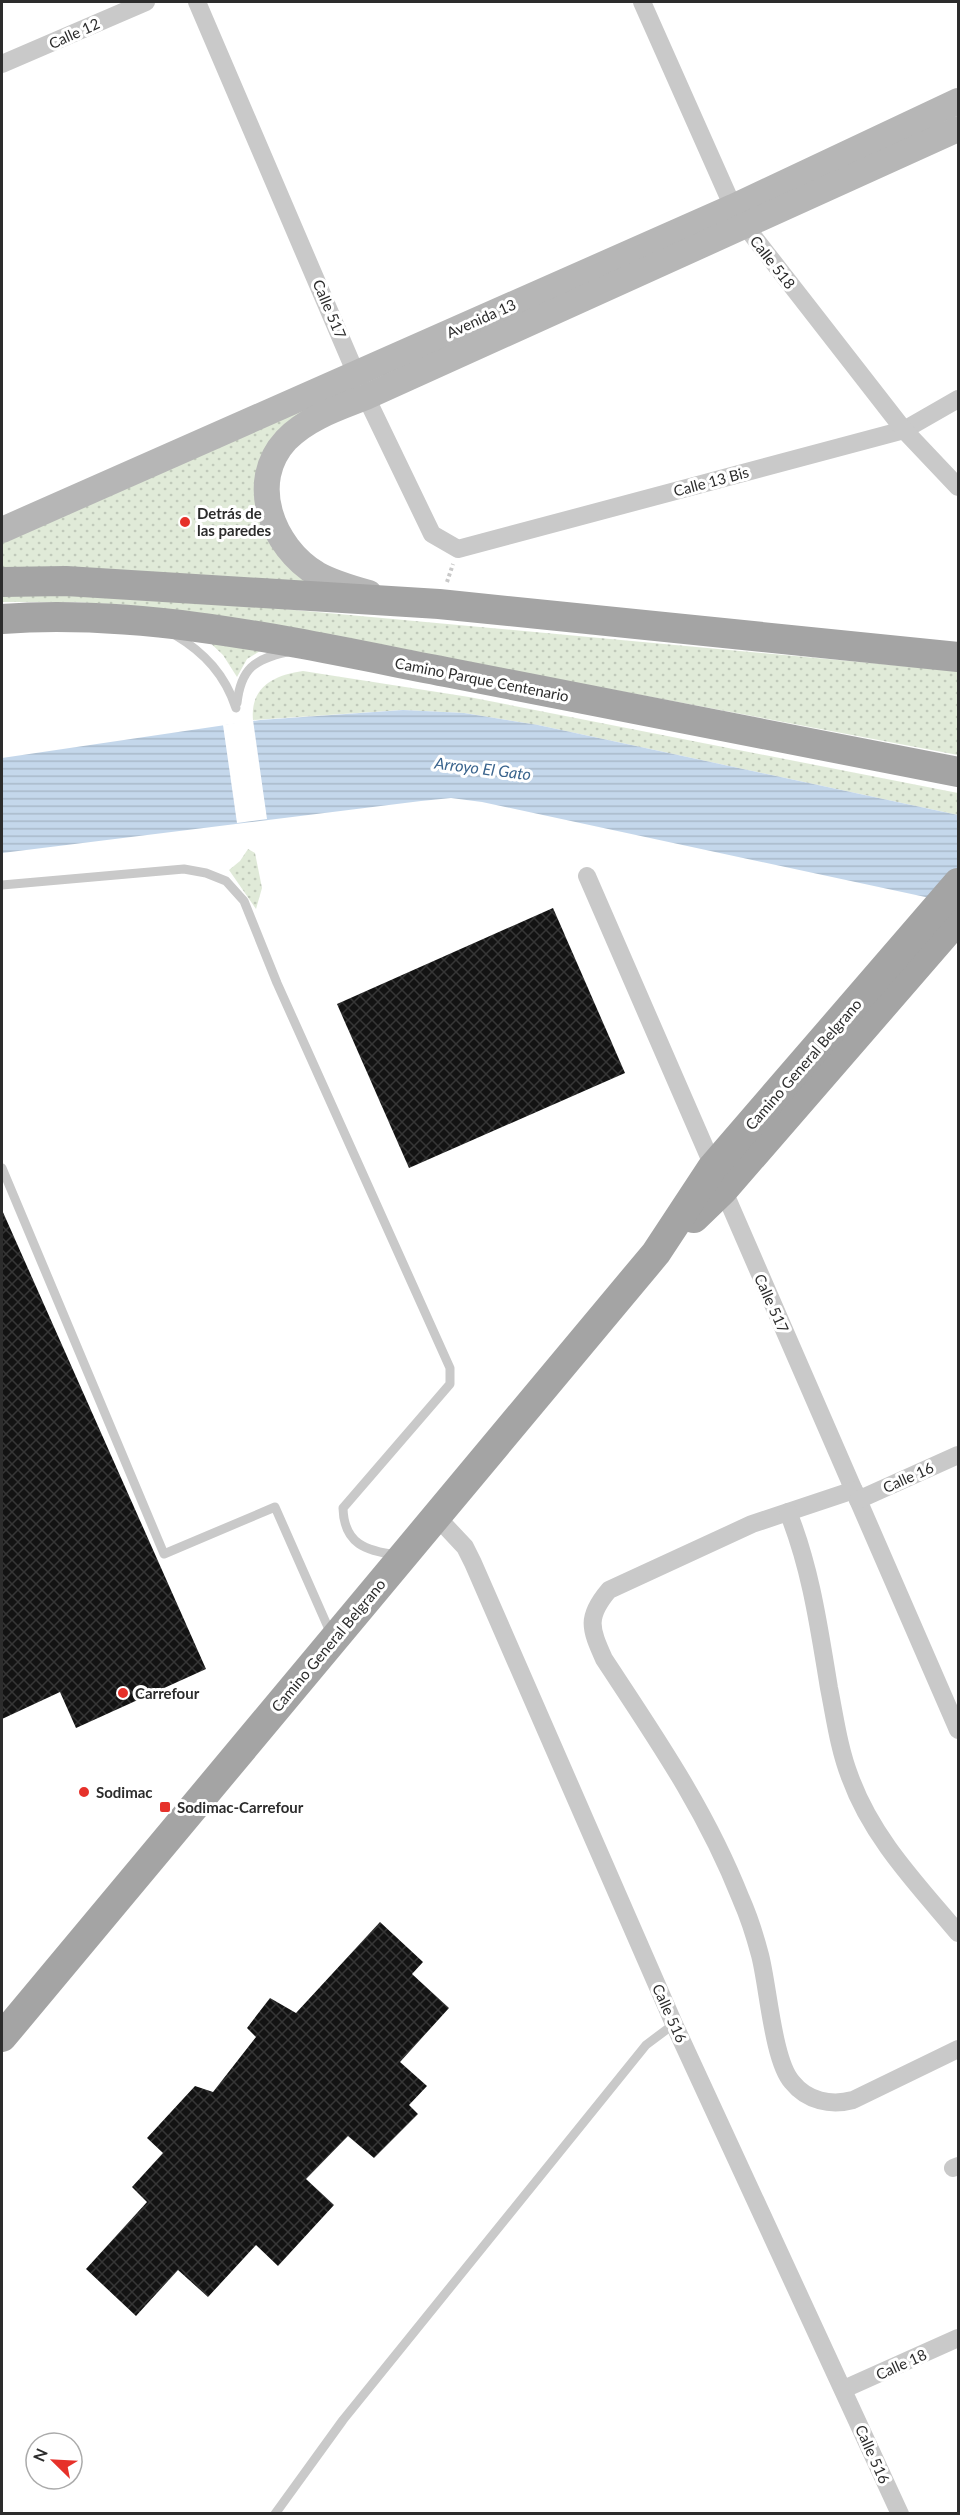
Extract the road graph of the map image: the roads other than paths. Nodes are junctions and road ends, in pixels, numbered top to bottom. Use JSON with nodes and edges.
{"nodes":[{"id":1,"x":146,"y":2,"type":"edge"},
{"id":2,"x":197,"y":2,"type":"edge"},
{"id":3,"x":642,"y":2,"type":"edge"},
{"id":4,"x":2,"y":64,"type":"edge"},
{"id":5,"x":958,"y":101,"type":"edge"},
{"id":6,"x":958,"y":129,"type":"edge"},
{"id":7,"x":739,"y":217,"type":"junction"},
{"id":8,"x":357,"y":372,"type":"junction"},
{"id":9,"x":366,"y":397,"type":"junction"},
{"id":10,"x":958,"y":399,"type":"edge"},
{"id":11,"x":904,"y":430,"type":"junction"},
{"id":12,"x":958,"y":487,"type":"edge"},
{"id":13,"x":2,"y":530,"type":"edge"},
{"id":14,"x":458,"y":549,"type":"joint"},
{"id":15,"x":2,"y":582,"type":"edge"},
{"id":16,"x":407,"y":602,"type":"junction"},
{"id":17,"x":109,"y":618,"type":"junction"},
{"id":18,"x":2,"y":619,"type":"edge"},
{"id":19,"x":338,"y":651,"type":"junction"},
{"id":20,"x":958,"y":657,"type":"edge"},
{"id":21,"x":958,"y":772,"type":"edge"},
{"id":22,"x":587,"y":876,"type":"dead end"},
{"id":23,"x":958,"y":883,"type":"edge"},
{"id":24,"x":2,"y":885,"type":"edge"},
{"id":25,"x":955,"y":923,"type":"edge"},
{"id":26,"x":2,"y":1168,"type":"edge"},
{"id":27,"x":718,"y":1179,"type":"junction"},
{"id":28,"x":958,"y":1455,"type":"edge"},
{"id":29,"x":856,"y":1495,"type":"junction"},
{"id":30,"x":788,"y":1512,"type":"junction"},
{"id":31,"x":436,"y":1516,"type":"junction"},
{"id":32,"x":402,"y":1556,"type":"junction"},
{"id":33,"x":333,"y":1639,"type":"junction"},
{"id":34,"x":958,"y":1730,"type":"edge"},
{"id":35,"x":958,"y":1933,"type":"edge"},
{"id":36,"x":674,"y":2024,"type":"junction"},
{"id":37,"x":2,"y":2037,"type":"edge"},
{"id":38,"x":958,"y":2049,"type":"edge"},
{"id":39,"x":958,"y":2338,"type":"edge"},
{"id":40,"x":844,"y":2390,"type":"junction"},
{"id":41,"x":275,"y":2514,"type":"edge"},
{"id":42,"x":900,"y":2514,"type":"edge"}],
"edges":[{"from":1,"to":4,"type":"street","name":"Calle 12"},
{"from":2,"to":8,"type":"street","name":"Calle 517"},
{"from":3,"to":7,"type":"street","name":"Calle 518"},
{"from":5,"to":7,"type":"main road","name":"Avenida 13"},
{"from":6,"to":7,"type":"main road","name":"Avenida 13"},
{"from":7,"to":8,"type":"main road","name":"Avenida 13"},
{"from":7,"to":9,"type":"main road","name":"Avenida 13"},
{"from":7,"to":11,"type":"street","name":"Calle 518"},
{"from":8,"to":9,"type":"street","name":"Calle 517"},
{"from":8,"to":13,"type":"main road","name":"Avenida 13"},
{"from":9,"to":14,"type":"street","name":"Calle 517"},
{"from":9,"to":16,"type":"main road","name":"Avenida 13"},
{"from":10,"to":11,"type":"street","name":"Calle 13 Bis"},
{"from":11,"to":12,"type":"street","name":"Calle 518"},
{"from":11,"to":14,"type":"street","name":"Calle 13 Bis"},
{"from":15,"to":16,"type":"main road"},
{"from":16,"to":20,"type":"main road"},
{"from":17,"to":18,"type":"main road","name":"Camino Parque Centenario"},
{"from":17,"to":19,"type":"main road","name":"Camino Parque Centenario"},
{"from":17,"to":19,"type":"lane"},
{"from":19,"to":21,"type":"main road","name":"Camino Parque Centenario"},
{"from":22,"to":27,"type":"street","name":"Calle 517"},
{"from":23,"to":27,"type":"main road","name":"Camino General Belgrano"},
{"from":24,"to":32,"type":"lane"},
{"from":25,"to":27,"type":"main road","name":"Camino General Belgrano"},
{"from":26,"to":33,"type":"lane"},
{"from":27,"to":29,"type":"street","name":"Calle 517"},
{"from":27,"to":31,"type":"main road","name":"Camino General Belgrano"},
{"from":28,"to":29,"type":"street","name":"Calle 16"},
{"from":29,"to":30,"type":"street","name":"Calle 16"},
{"from":29,"to":34,"type":"street","name":"Calle 517"},
{"from":30,"to":35,"type":"street"},
{"from":30,"to":38,"type":"street","name":"Calle 16"},
{"from":31,"to":32,"type":"main road","name":"Camino General Belgrano"},
{"from":31,"to":36,"type":"street","name":"Calle 516"},
{"from":32,"to":33,"type":"main road","name":"Camino General Belgrano"},
{"from":33,"to":37,"type":"main road","name":"Camino General Belgrano"},
{"from":36,"to":40,"type":"street","name":"Calle 516"},
{"from":36,"to":41,"type":"lane"},
{"from":39,"to":40,"type":"street","name":"Calle 18"},
{"from":40,"to":42,"type":"street","name":"Calle 516"}]}
